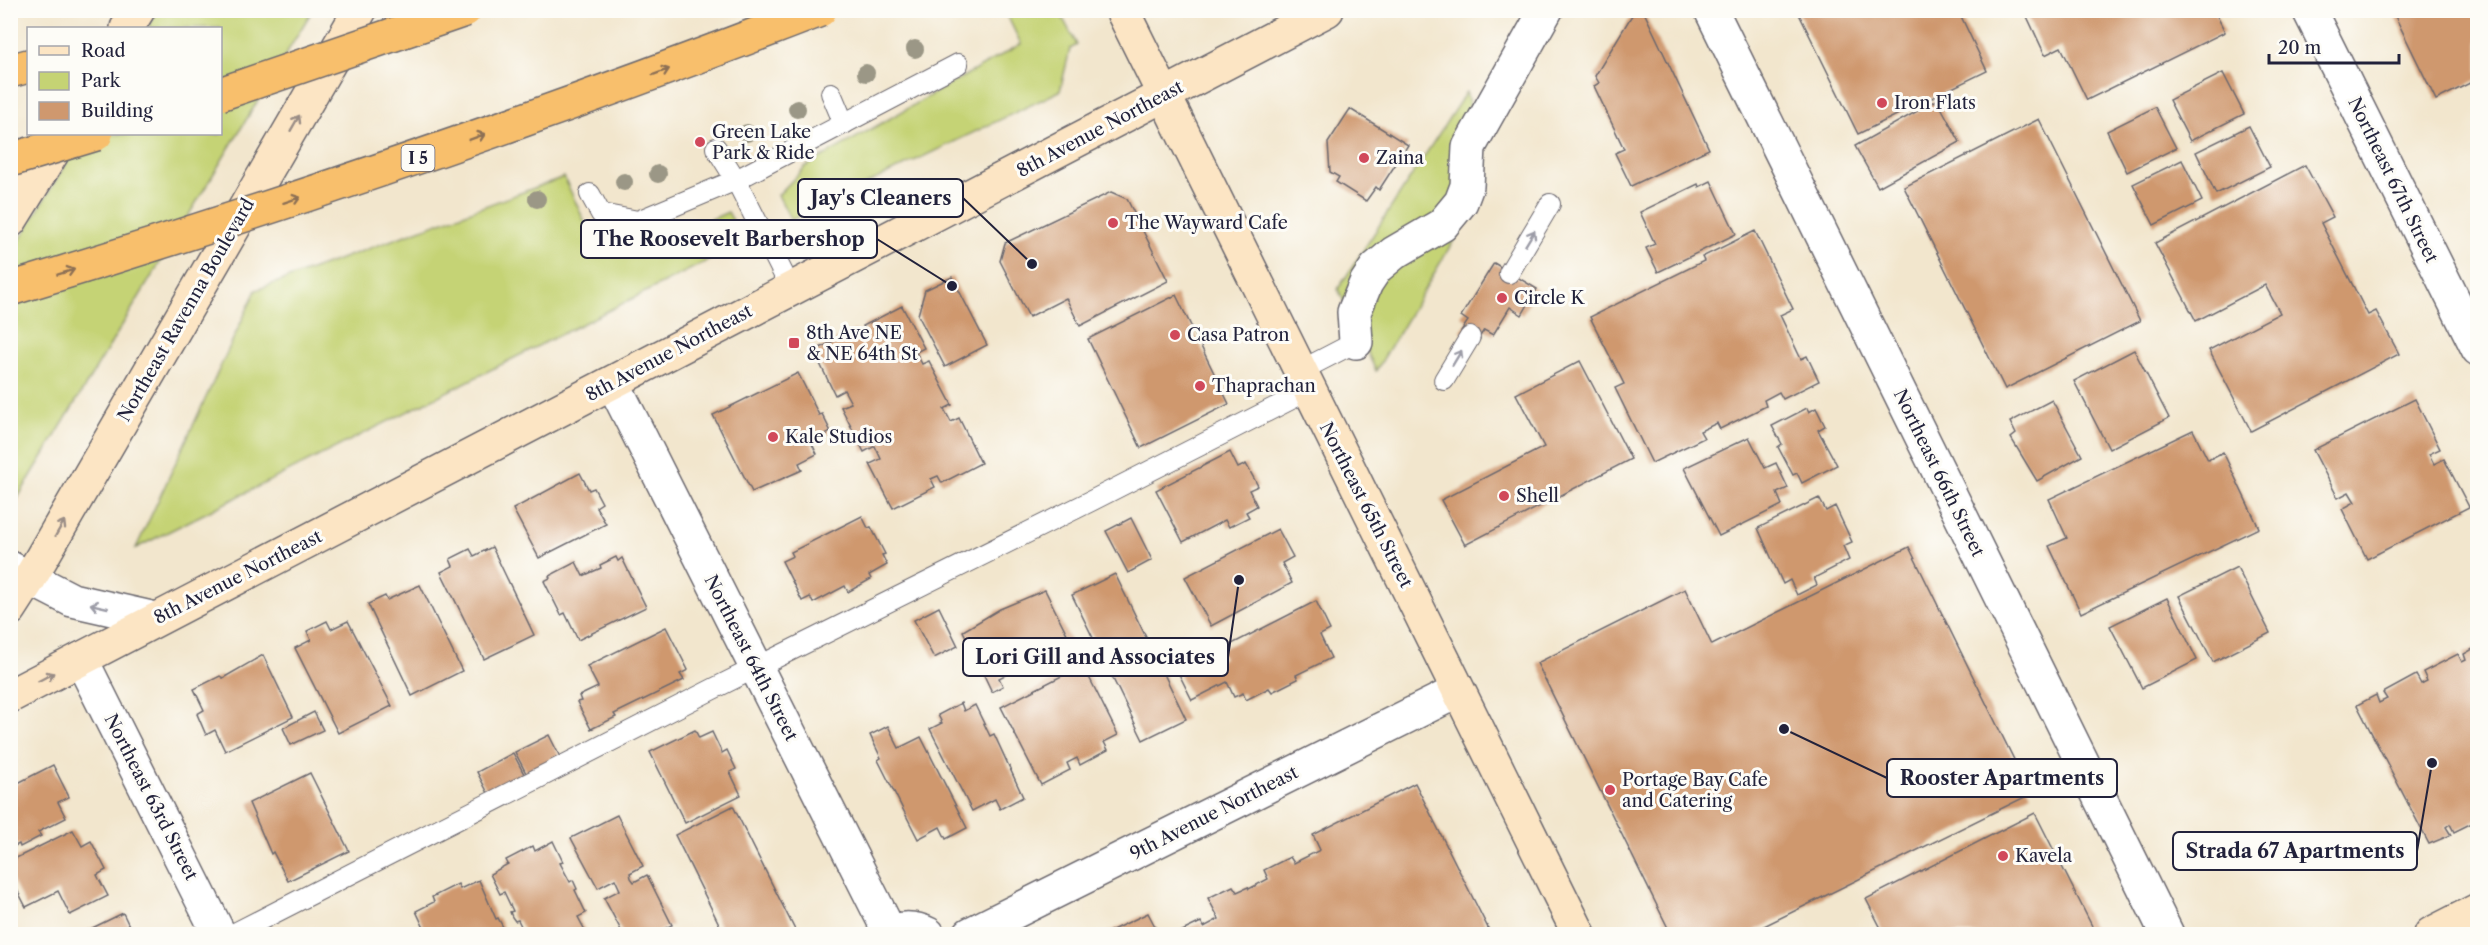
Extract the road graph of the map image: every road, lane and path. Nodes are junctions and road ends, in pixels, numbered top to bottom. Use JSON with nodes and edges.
{"nodes":[{"id":1,"x":138,"y":10,"type":"edge"},
{"id":2,"x":360,"y":10,"type":"edge"},
{"id":3,"x":465,"y":10,"type":"edge"},
{"id":4,"x":820,"y":10,"type":"edge"},
{"id":5,"x":1122,"y":10,"type":"edge"},
{"id":6,"x":1327,"y":10,"type":"edge"},
{"id":7,"x":1546,"y":10,"type":"edge"},
{"id":8,"x":1711,"y":10,"type":"edge"},
{"id":9,"x":2309,"y":10,"type":"edge"},
{"id":10,"x":1295,"y":18,"type":"edge"},
{"id":11,"x":128,"y":27,"type":"edge"},
{"id":12,"x":958,"y":64,"type":"dead end"},
{"id":13,"x":27,"y":66,"type":"edge"},
{"id":14,"x":10,"y":71,"type":"edge"},
{"id":15,"x":222,"y":93,"type":"edge"},
{"id":16,"x":831,"y":93,"type":"dead end"},
{"id":17,"x":1163,"y":96,"type":"junction"},
{"id":18,"x":844,"y":124,"type":"junction"},
{"id":19,"x":63,"y":135,"type":"edge"},
{"id":20,"x":93,"y":135,"type":"edge"},
{"id":21,"x":716,"y":148,"type":"dead end"},
{"id":22,"x":10,"y":160,"type":"edge"},
{"id":23,"x":735,"y":180,"type":"junction"},
{"id":24,"x":591,"y":194,"type":"dead end"},
{"id":25,"x":1550,"y":204,"type":"dead end"},
{"id":26,"x":10,"y":221,"type":"edge"},
{"id":27,"x":1509,"y":273,"type":"dead end"},
{"id":28,"x":10,"y":289,"type":"edge"},
{"id":29,"x":791,"y":289,"type":"junction"},
{"id":30,"x":1470,"y":337,"type":"dead end"},
{"id":31,"x":1356,"y":342,"type":"joint"},
{"id":32,"x":2478,"y":349,"type":"edge"},
{"id":33,"x":1304,"y":380,"type":"junction"},
{"id":34,"x":1444,"y":380,"type":"dead end"},
{"id":35,"x":613,"y":383,"type":"junction"},
{"id":36,"x":20,"y":573,"type":"edge"},
{"id":37,"x":10,"y":609,"type":"edge"},
{"id":38,"x":156,"y":620,"type":"junction"},
{"id":39,"x":81,"y":659,"type":"junction"},
{"id":40,"x":756,"y":667,"type":"junction"},
{"id":41,"x":1458,"y":691,"type":"junction"},
{"id":42,"x":10,"y":696,"type":"edge"},
{"id":43,"x":2478,"y":910,"type":"edge"},
{"id":44,"x":219,"y":934,"type":"edge"},
{"id":45,"x":233,"y":934,"type":"edge"},
{"id":46,"x":889,"y":934,"type":"edge"},
{"id":47,"x":928,"y":934,"type":"edge"},
{"id":48,"x":970,"y":934,"type":"edge"},
{"id":49,"x":1579,"y":934,"type":"edge"},
{"id":50,"x":2167,"y":934,"type":"edge"},
{"id":51,"x":2431,"y":934,"type":"edge"}],
"edges":[{"from":1,"to":11,"type":"main road"},
{"from":36,"to":2,"type":"main road","name":"Northeast Ravenna Boulevard","one_way":true},
{"from":3,"to":15,"type":"highway","bridge":true},
{"from":28,"to":4,"type":"highway","number":"I 5","one_way":true,"bridge":true},
{"from":5,"to":17,"type":"main road","name":"Northeast 65th Street"},
{"from":6,"to":10,"type":"main road","name":"8th Avenue Northeast"},
{"from":7,"to":31,"type":"street"},
{"from":8,"to":50,"type":"street","name":"Northeast 66th Street"},
{"from":9,"to":32,"type":"street","name":"Northeast 67th Street"},
{"from":10,"to":17,"type":"main road","name":"8th Avenue Northeast"},
{"from":12,"to":18,"type":"lane"},
{"from":13,"to":14,"type":"highway"},
{"from":16,"to":18,"type":"lane"},
{"from":17,"to":29,"type":"main road","name":"8th Avenue Northeast"},
{"from":17,"to":33,"type":"main road","name":"Northeast 65th Street"},
{"from":18,"to":23,"type":"lane"},
{"from":19,"to":26,"type":"main road"},
{"from":20,"to":22,"type":"highway","bridge":true},
{"from":21,"to":23,"type":"lane"},
{"from":23,"to":24,"type":"lane"},
{"from":23,"to":29,"type":"lane"},
{"from":27,"to":25,"type":"lane","one_way":true},
{"from":29,"to":35,"type":"main road","name":"8th Avenue Northeast"},
{"from":34,"to":30,"type":"lane","one_way":true},
{"from":31,"to":33,"type":"lane"},
{"from":33,"to":40,"type":"lane"},
{"from":33,"to":41,"type":"main road","name":"Northeast 65th Street"},
{"from":35,"to":38,"type":"main road","name":"8th Avenue Northeast"},
{"from":35,"to":40,"type":"street","name":"Northeast 64th Street"},
{"from":36,"to":37,"type":"main road","name":"Northeast Ravenna Boulevard"},
{"from":38,"to":36,"type":"street","one_way":true},
{"from":38,"to":39,"type":"main road","name":"8th Avenue Northeast"},
{"from":42,"to":39,"type":"main road","name":"8th Avenue Northeast","one_way":true},
{"from":39,"to":44,"type":"street","name":"Northeast 63rd Street"},
{"from":40,"to":45,"type":"lane"},
{"from":40,"to":46,"type":"street","name":"Northeast 64th Street"},
{"from":41,"to":48,"type":"street","name":"9th Avenue Northeast"},
{"from":41,"to":49,"type":"main road","name":"Northeast 65th Street"},
{"from":43,"to":51,"type":"main road"},
{"from":46,"to":47,"type":"street"}]}
